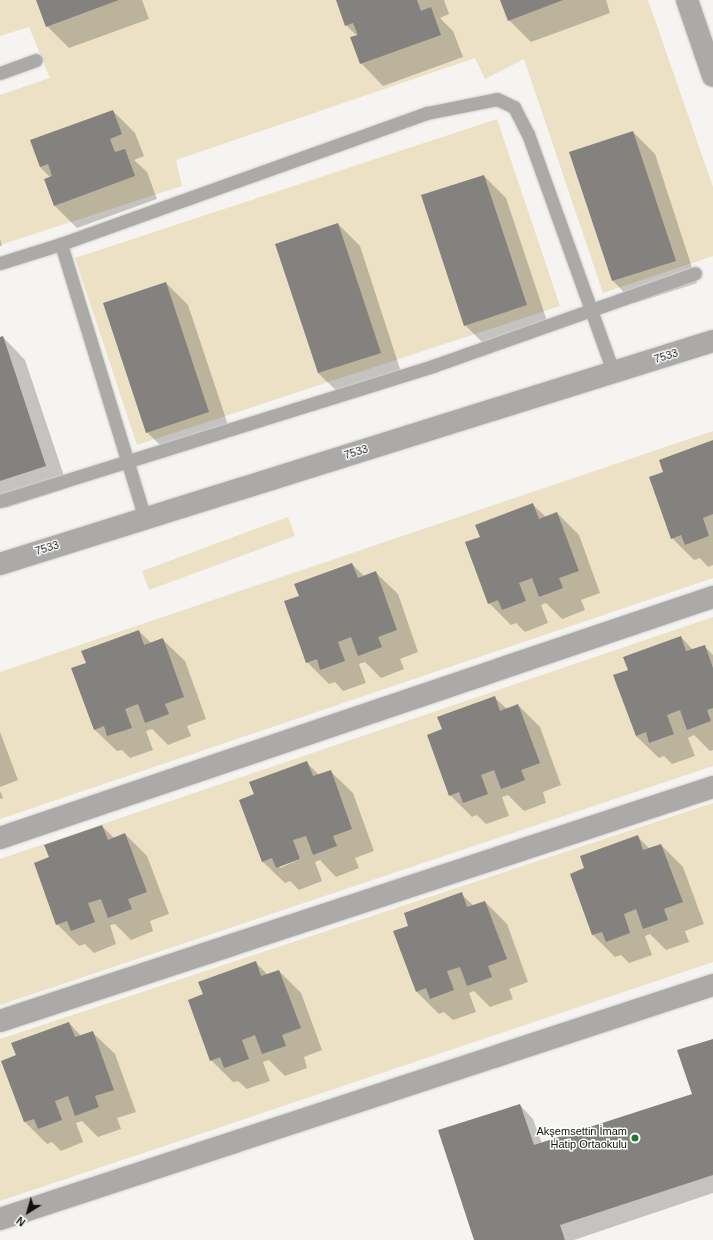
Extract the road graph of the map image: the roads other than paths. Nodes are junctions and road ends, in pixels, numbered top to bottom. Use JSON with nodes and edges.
{"nodes":[{"id":1,"x":686,"y":0,"type":"edge"},
{"id":2,"x":36,"y":60,"type":"dead end"},
{"id":3,"x":0,"y":72,"type":"edge"},
{"id":4,"x":713,"y":76,"type":"edge"},
{"id":5,"x":61,"y":244,"type":"junction"},
{"id":6,"x":0,"y":263,"type":"edge"},
{"id":7,"x":695,"y":272,"type":"dead end"},
{"id":8,"x":590,"y":309,"type":"junction"},
{"id":9,"x":713,"y":341,"type":"edge"},
{"id":10,"x":613,"y":372,"type":"junction"},
{"id":11,"x":128,"y":461,"type":"junction"},
{"id":12,"x":0,"y":501,"type":"edge"},
{"id":13,"x":145,"y":518,"type":"junction"},
{"id":14,"x":0,"y":564,"type":"edge"},
{"id":15,"x":713,"y":597,"type":"edge"},
{"id":16,"x":713,"y":788,"type":"edge"},
{"id":17,"x":0,"y":838,"type":"edge"},
{"id":18,"x":713,"y":985,"type":"edge"},
{"id":19,"x":0,"y":1021,"type":"edge"},
{"id":20,"x":0,"y":1219,"type":"edge"}],
"edges":[{"from":1,"to":4,"type":"street"},
{"from":2,"to":3,"type":"lane"},
{"from":5,"to":6,"type":"lane"},
{"from":5,"to":8,"type":"lane"},
{"from":5,"to":11,"type":"lane"},
{"from":7,"to":8,"type":"lane"},
{"from":8,"to":10,"type":"lane"},
{"from":8,"to":11,"type":"lane"},
{"from":9,"to":10,"type":"street","name":"7533"},
{"from":10,"to":13,"type":"street","name":"7533"},
{"from":11,"to":12,"type":"lane"},
{"from":11,"to":13,"type":"lane"},
{"from":13,"to":14,"type":"street","name":"7533"},
{"from":15,"to":17,"type":"street"},
{"from":16,"to":19,"type":"street"},
{"from":18,"to":20,"type":"street"}]}
